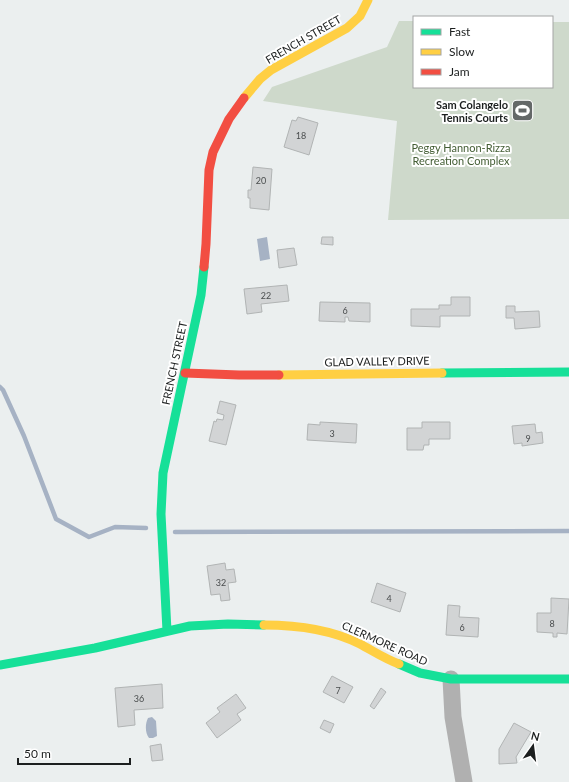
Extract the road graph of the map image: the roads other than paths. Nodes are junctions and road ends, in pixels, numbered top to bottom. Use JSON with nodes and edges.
{"nodes":[{"id":1,"x":368,"y":0,"type":"edge"},
{"id":2,"x":569,"y":372,"type":"edge"},
{"id":3,"x":186,"y":373,"type":"junction"},
{"id":4,"x":167,"y":631,"type":"junction"},
{"id":5,"x":0,"y":665,"type":"edge"},
{"id":6,"x":451,"y":679,"type":"junction"},
{"id":7,"x":569,"y":679,"type":"edge"},
{"id":8,"x":464,"y":782,"type":"edge"}],
"edges":[{"from":1,"to":3,"type":"street","name":"FRENCH STREET"},
{"from":2,"to":3,"type":"street","name":"GLAD VALLEY DRIVE"},
{"from":3,"to":4,"type":"street","name":"FRENCH STREET"},
{"from":4,"to":5,"type":"street"},
{"from":4,"to":6,"type":"street","name":"CLERMORE ROAD"},
{"from":6,"to":7,"type":"street","name":"CLERMORE ROAD"},
{"from":6,"to":8,"type":"street"}]}
